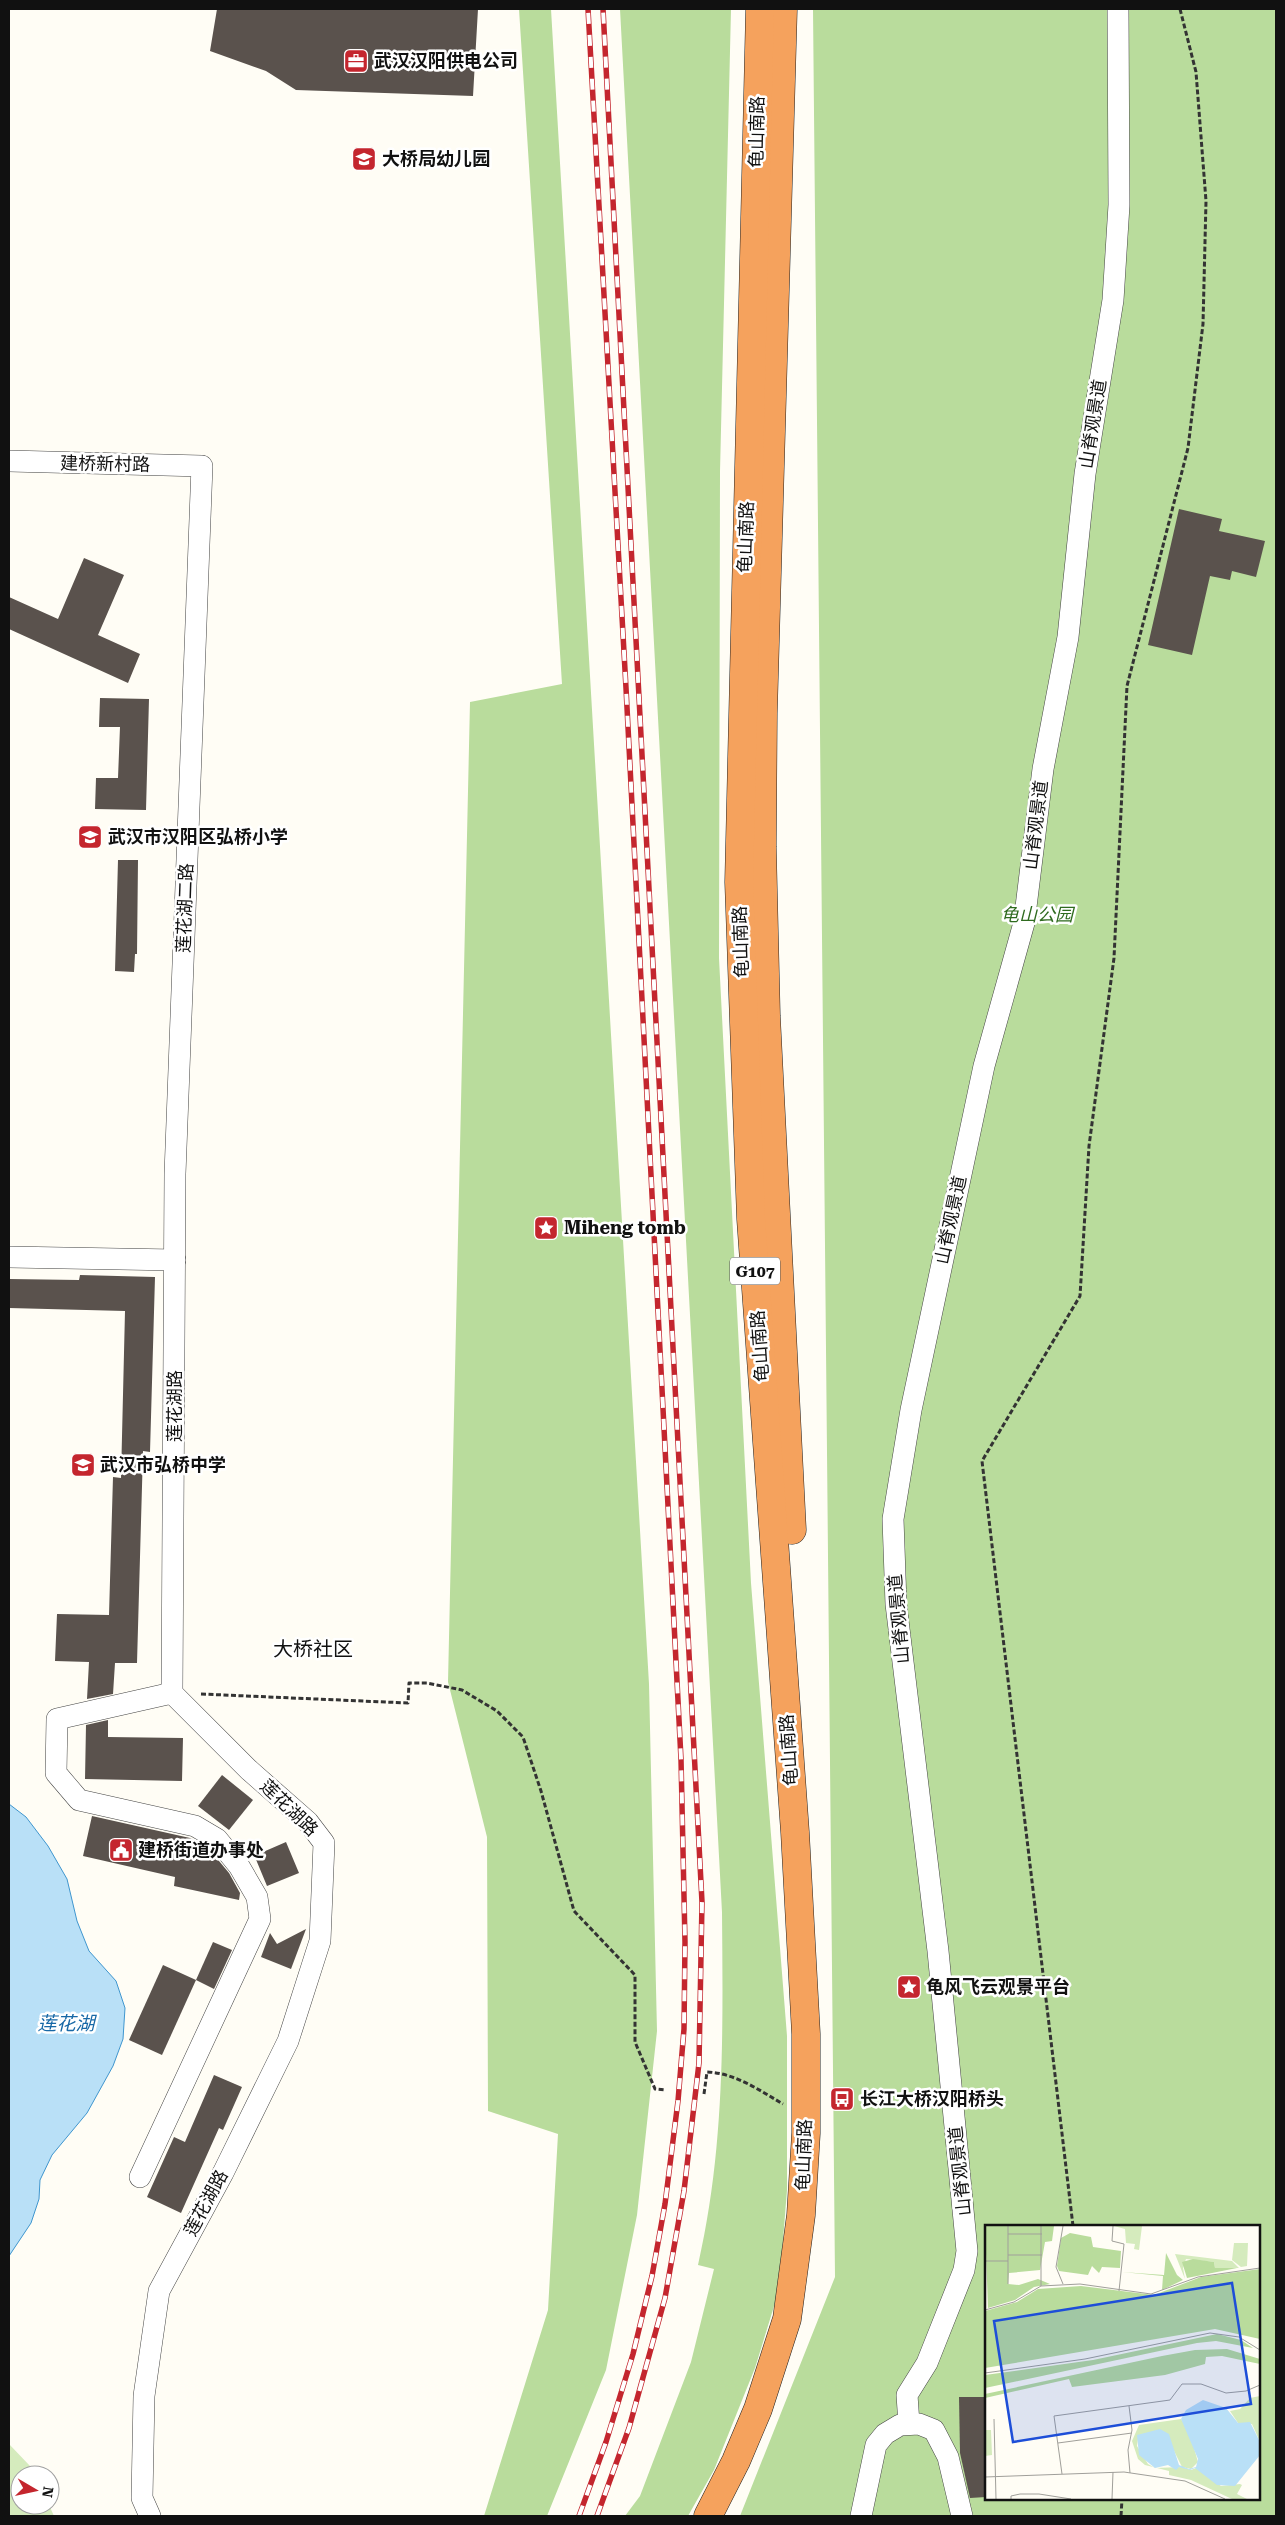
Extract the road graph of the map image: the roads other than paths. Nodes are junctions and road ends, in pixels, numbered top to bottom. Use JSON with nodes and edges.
{"nodes":[{"id":1,"x":760,"y":9,"type":"edge"},
{"id":2,"x":783,"y":9,"type":"edge"},
{"id":3,"x":1118,"y":9,"type":"edge"},
{"id":4,"x":9,"y":461,"type":"edge"},
{"id":5,"x":202,"y":466,"type":"joint"},
{"id":6,"x":9,"y":1257,"type":"edge"},
{"id":7,"x":175,"y":1260,"type":"junction"},
{"id":8,"x":172,"y":1692,"type":"junction"},
{"id":9,"x":140,"y":2177,"type":"dead end"},
{"id":10,"x":909,"y":2424,"type":"junction"},
{"id":11,"x":150,"y":2516,"type":"edge"},
{"id":12,"x":708,"y":2516,"type":"edge"},
{"id":13,"x":727,"y":2516,"type":"edge"},
{"id":14,"x":861,"y":2516,"type":"edge"},
{"id":15,"x":962,"y":2516,"type":"edge"}],
"edges":[{"from":1,"to":12,"type":"highway","name":"龟山南路","number":"G107"},
{"from":2,"to":13,"type":"highway","name":"龟山南路","number":"G107"},
{"from":3,"to":10,"type":"street","name":"山脊观景道"},
{"from":4,"to":5,"type":"street","name":"建桥新村路"},
{"from":5,"to":7,"type":"street","name":"莲花湖二路"},
{"from":6,"to":7,"type":"street"},
{"from":7,"to":8,"type":"street","name":"莲花湖路"},
{"from":8,"to":9,"type":"street"},
{"from":8,"to":11,"type":"street","name":"莲花湖路"},
{"from":10,"to":14,"type":"street"},
{"from":10,"to":15,"type":"street"}]}
